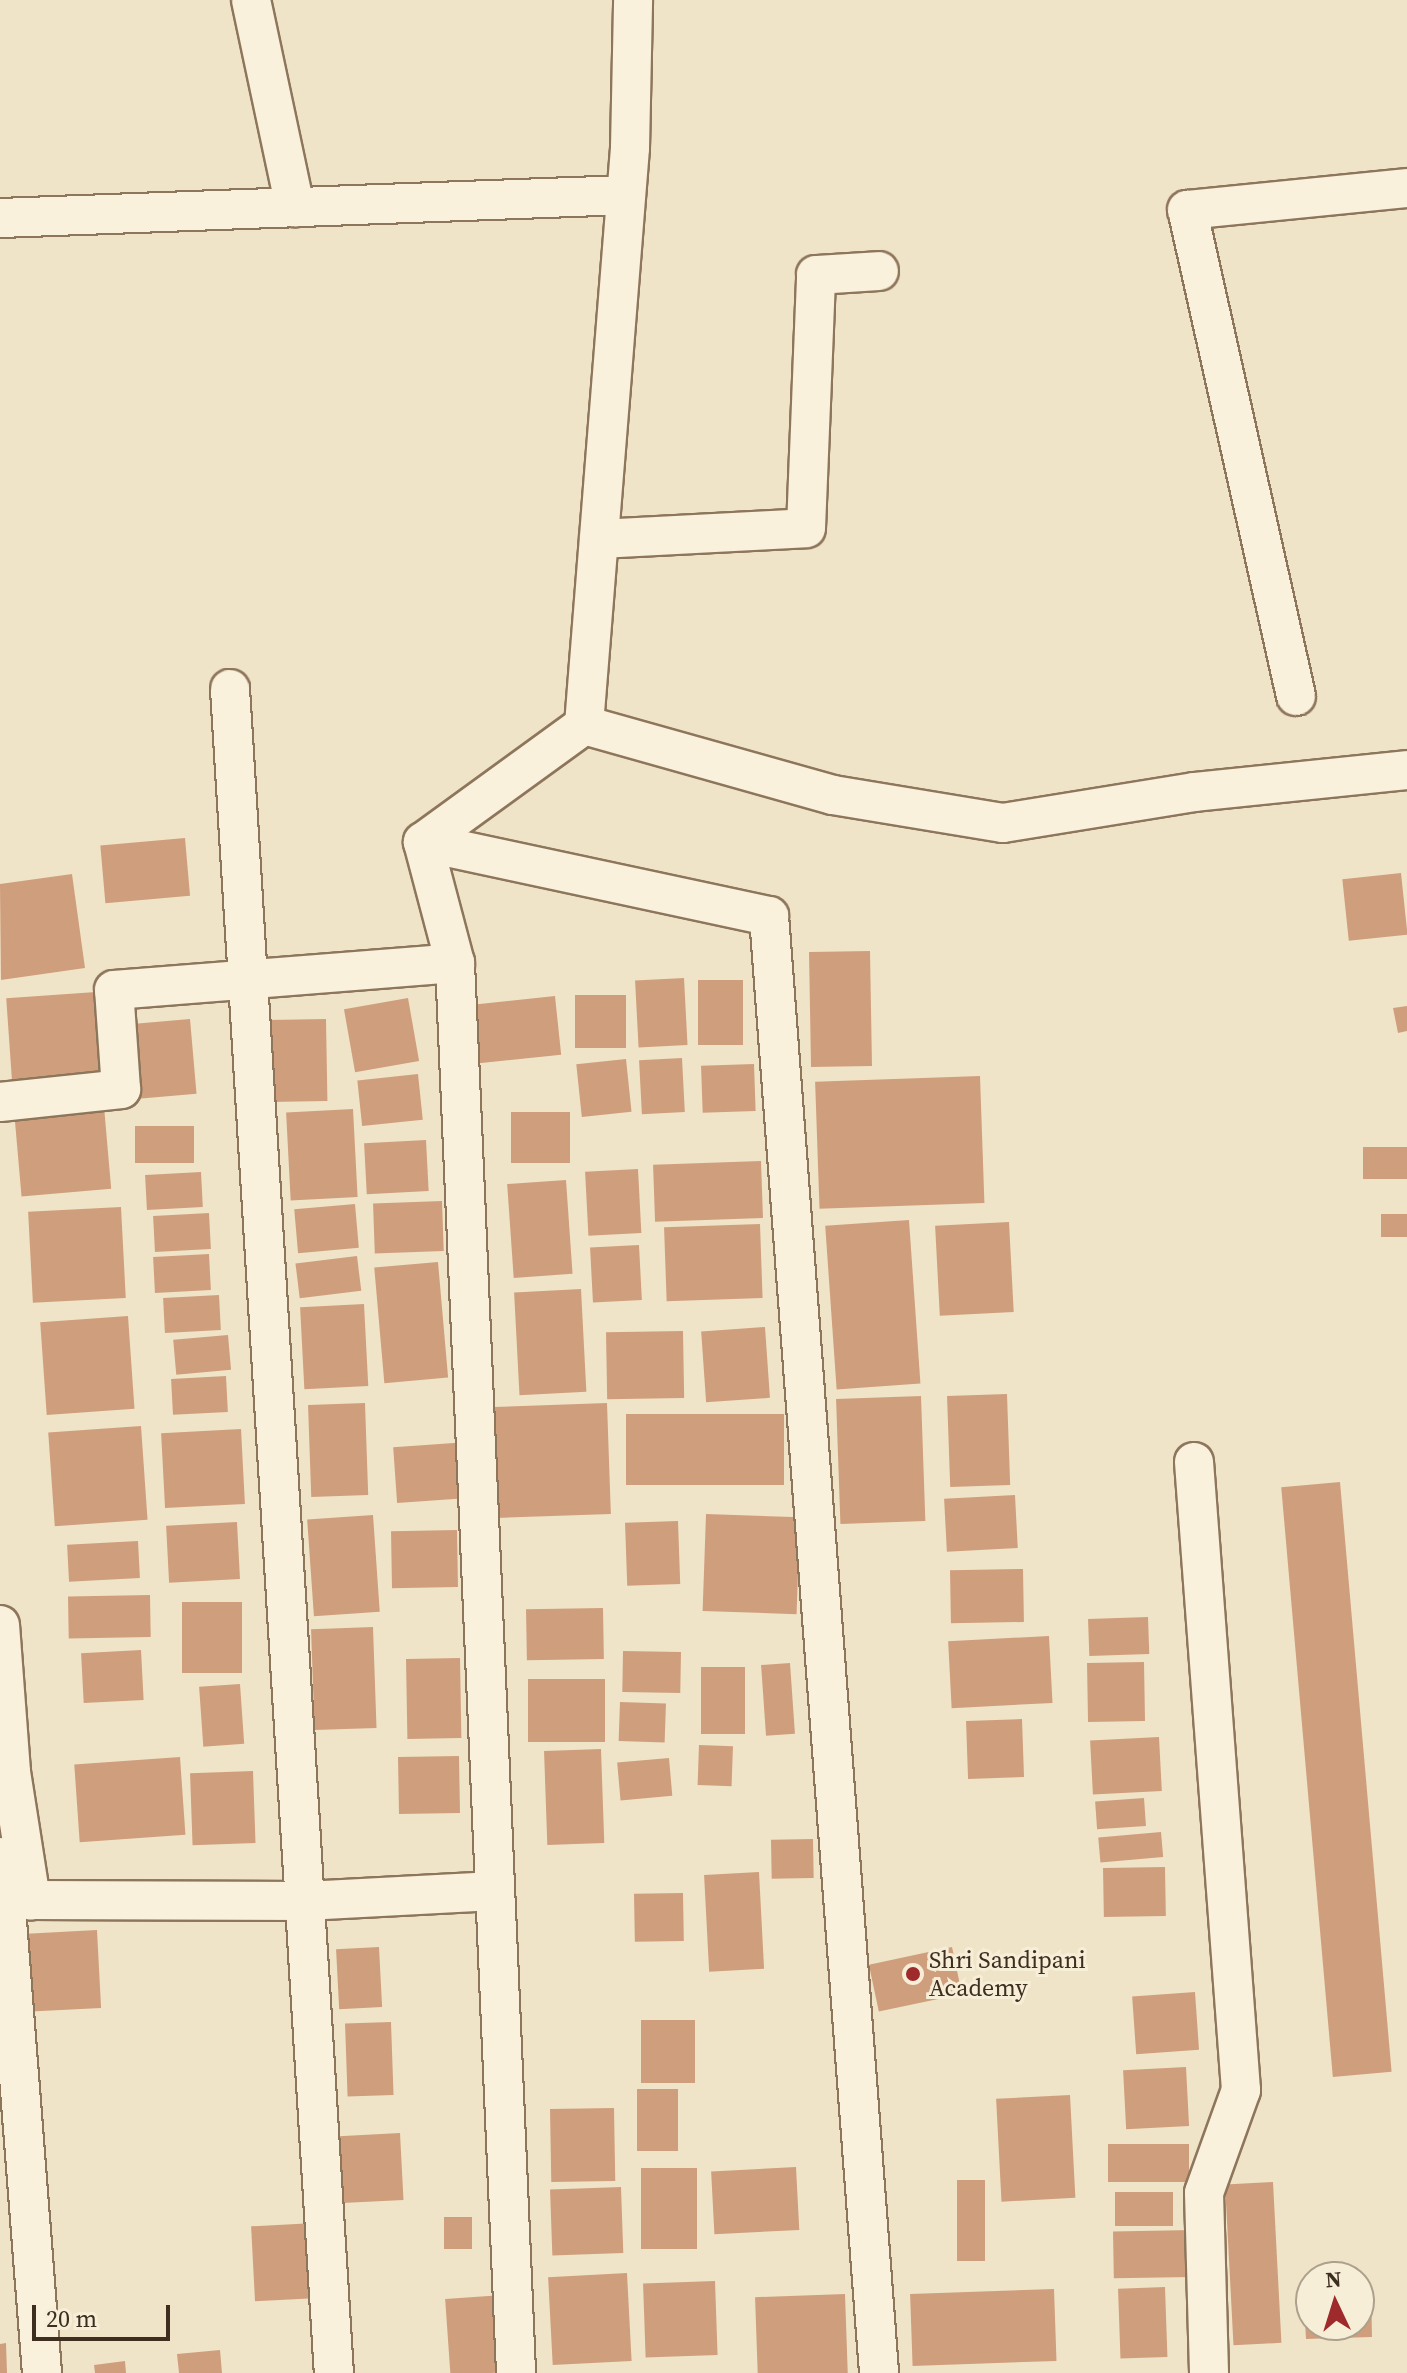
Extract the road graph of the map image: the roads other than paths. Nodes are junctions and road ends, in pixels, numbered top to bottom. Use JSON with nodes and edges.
{"nodes":[{"id":1,"x":251,"y":0,"type":"edge"},
{"id":2,"x":633,"y":0,"type":"edge"},
{"id":3,"x":1407,"y":188,"type":"edge"},
{"id":4,"x":626,"y":195,"type":"junction"},
{"id":5,"x":295,"y":207,"type":"junction"},
{"id":6,"x":0,"y":218,"type":"edge"},
{"id":7,"x":879,"y":271,"type":"dead end"},
{"id":8,"x":599,"y":539,"type":"junction"},
{"id":9,"x":230,"y":689,"type":"dead end"},
{"id":10,"x":1296,"y":696,"type":"dead end"},
{"id":11,"x":584,"y":725,"type":"junction"},
{"id":12,"x":1407,"y":770,"type":"edge"},
{"id":13,"x":423,"y":842,"type":"junction"},
{"id":14,"x":455,"y":963,"type":"junction"},
{"id":15,"x":247,"y":977,"type":"junction"},
{"id":16,"x":0,"y":1102,"type":"edge"},
{"id":17,"x":1194,"y":1462,"type":"dead end"},
{"id":18,"x":0,"y":1625,"type":"edge"},
{"id":19,"x":0,"y":1826,"type":"edge"},
{"id":20,"x":495,"y":1891,"type":"junction"},
{"id":21,"x":305,"y":1901,"type":"junction"},
{"id":22,"x":9,"y":2047,"type":"edge"},
{"id":23,"x":42,"y":2373,"type":"edge"},
{"id":24,"x":334,"y":2373,"type":"edge"},
{"id":25,"x":516,"y":2373,"type":"edge"},
{"id":26,"x":879,"y":2373,"type":"edge"},
{"id":27,"x":1209,"y":2373,"type":"edge"}],
"edges":[{"from":1,"to":5,"type":"street"},
{"from":2,"to":4,"type":"street"},
{"from":3,"to":10,"type":"street"},
{"from":4,"to":5,"type":"street"},
{"from":4,"to":8,"type":"street"},
{"from":5,"to":6,"type":"street"},
{"from":7,"to":8,"type":"street"},
{"from":8,"to":11,"type":"street"},
{"from":9,"to":15,"type":"street"},
{"from":11,"to":12,"type":"street"},
{"from":11,"to":13,"type":"street"},
{"from":13,"to":14,"type":"street"},
{"from":13,"to":26,"type":"street"},
{"from":14,"to":15,"type":"street"},
{"from":14,"to":20,"type":"street"},
{"from":15,"to":16,"type":"street"},
{"from":15,"to":21,"type":"street"},
{"from":17,"to":27,"type":"street"},
{"from":18,"to":21,"type":"street"},
{"from":19,"to":22,"type":"street"},
{"from":20,"to":21,"type":"street"},
{"from":20,"to":25,"type":"street"},
{"from":21,"to":24,"type":"street"},
{"from":22,"to":23,"type":"street"}]}
